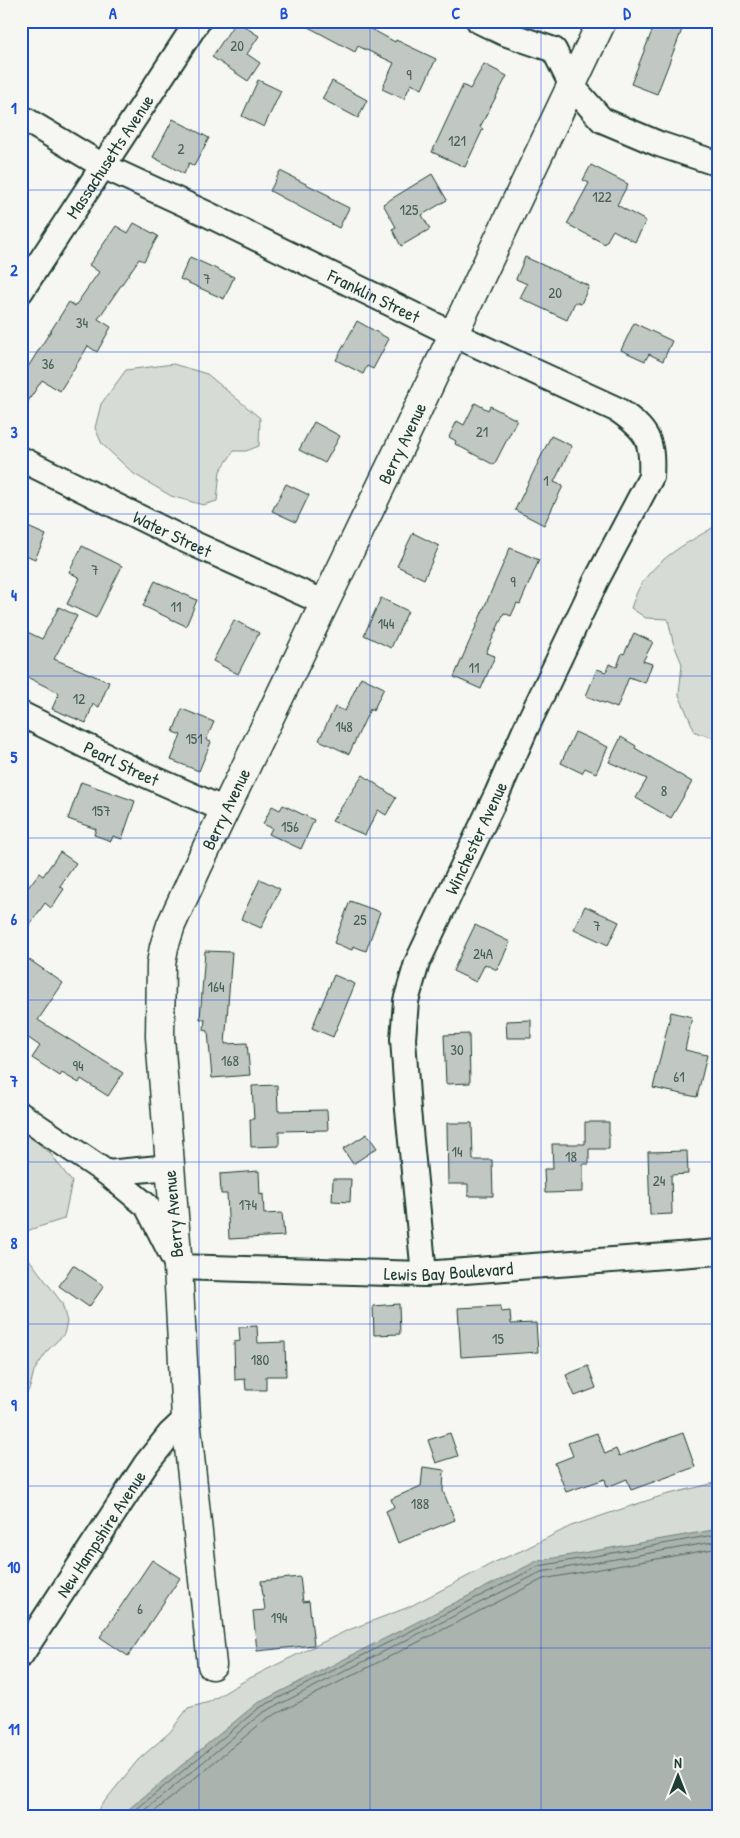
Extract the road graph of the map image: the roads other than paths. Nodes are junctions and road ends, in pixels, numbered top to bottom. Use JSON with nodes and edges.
{"nodes":[{"id":1,"x":198,"y":21,"type":"edge"},
{"id":2,"x":479,"y":21,"type":"edge"},
{"id":3,"x":602,"y":21,"type":"edge"},
{"id":4,"x":572,"y":86,"type":"junction"},
{"id":5,"x":21,"y":117,"type":"edge"},
{"id":6,"x":719,"y":164,"type":"edge"},
{"id":7,"x":102,"y":166,"type":"junction"},
{"id":8,"x":21,"y":290,"type":"edge"},
{"id":9,"x":453,"y":334,"type":"junction"},
{"id":10,"x":641,"y":430,"type":"joint"},
{"id":11,"x":21,"y":459,"type":"edge"},
{"id":12,"x":325,"y":604,"type":"junction"},
{"id":13,"x":21,"y":714,"type":"edge"},
{"id":14,"x":225,"y":810,"type":"junction"},
{"id":15,"x":21,"y":1115,"type":"edge"},
{"id":16,"x":169,"y":1167,"type":"junction"},
{"id":17,"x":107,"y":1173,"type":"junction"},
{"id":18,"x":719,"y":1252,"type":"edge"},
{"id":19,"x":178,"y":1267,"type":"junction"},
{"id":20,"x":424,"y":1274,"type":"junction"},
{"id":21,"x":186,"y":1419,"type":"junction"},
{"id":22,"x":21,"y":1655,"type":"edge"},
{"id":23,"x":212,"y":1665,"type":"dead end"}],
"edges":[{"from":1,"to":7,"type":"street","name":"Massachusetts Avenue"},
{"from":2,"to":4,"type":"street"},
{"from":3,"to":4,"type":"street","name":"Berry Avenue"},
{"from":4,"to":6,"type":"street"},
{"from":4,"to":9,"type":"street","name":"Berry Avenue"},
{"from":5,"to":7,"type":"street","name":"Franklin Street"},
{"from":7,"to":8,"type":"street","name":"Massachusetts Avenue"},
{"from":7,"to":9,"type":"street","name":"Franklin Street"},
{"from":9,"to":10,"type":"street","name":"Franklin Street"},
{"from":9,"to":12,"type":"street","name":"Berry Avenue"},
{"from":10,"to":20,"type":"street","name":"Winchester Avenue"},
{"from":11,"to":12,"type":"street","name":"Water Street"},
{"from":12,"to":14,"type":"street","name":"Berry Avenue"},
{"from":13,"to":14,"type":"street","name":"Pearl Street"},
{"from":14,"to":16,"type":"street","name":"Berry Avenue"},
{"from":15,"to":17,"type":"street"},
{"from":16,"to":17,"type":"street"},
{"from":16,"to":19,"type":"street","name":"Berry Avenue"},
{"from":17,"to":19,"type":"street"},
{"from":18,"to":20,"type":"street","name":"Lewis Bay Boulevard"},
{"from":19,"to":20,"type":"street","name":"Lewis Bay Boulevard"},
{"from":19,"to":21,"type":"street","name":"Berry Avenue"},
{"from":21,"to":22,"type":"street","name":"New Hampshire Avenue"},
{"from":21,"to":23,"type":"street","name":"Berry Avenue"}]}
